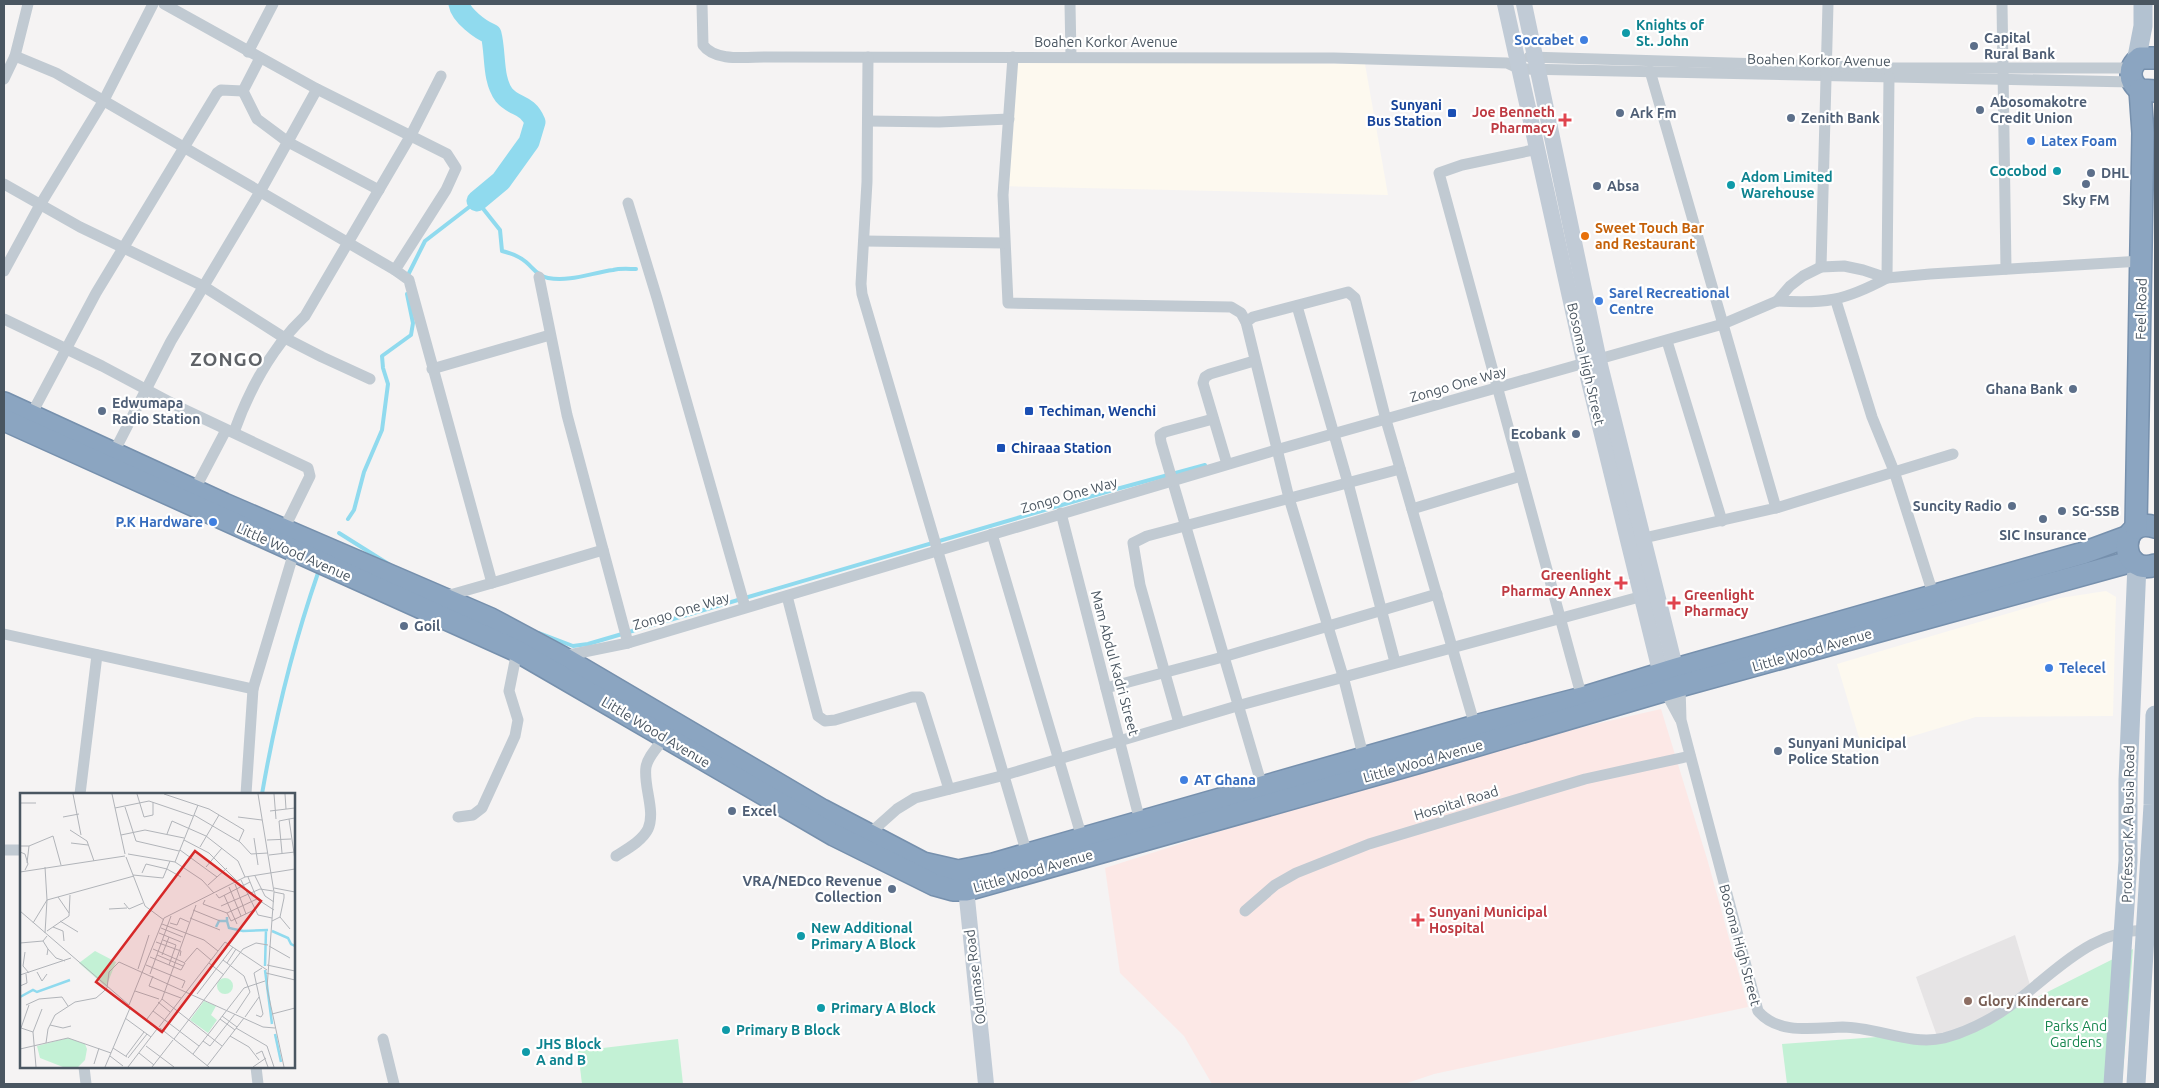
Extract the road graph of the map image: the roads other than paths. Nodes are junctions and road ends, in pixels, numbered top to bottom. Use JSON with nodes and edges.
{"nodes":[{"id":1,"x":28,"y":4,"type":"edge"},
{"id":2,"x":153,"y":4,"type":"edge"},
{"id":3,"x":164,"y":4,"type":"edge"},
{"id":4,"x":273,"y":4,"type":"edge"},
{"id":5,"x":702,"y":4,"type":"edge"},
{"id":6,"x":1070,"y":4,"type":"edge"},
{"id":7,"x":1505,"y":4,"type":"edge"},
{"id":8,"x":1524,"y":4,"type":"edge"},
{"id":9,"x":1828,"y":4,"type":"edge"},
{"id":10,"x":2002,"y":4,"type":"edge"},
{"id":11,"x":2143,"y":4,"type":"edge"},
{"id":12,"x":248,"y":52,"type":"junction"},
{"id":13,"x":15,"y":56,"type":"junction"},
{"id":14,"x":868,"y":57,"type":"junction"},
{"id":15,"x":1013,"y":57,"type":"junction"},
{"id":16,"x":260,"y":58,"type":"junction"},
{"id":17,"x":1070,"y":58,"type":"junction"},
{"id":18,"x":1515,"y":63,"type":"junction"},
{"id":19,"x":1536,"y":63,"type":"junction"},
{"id":20,"x":1827,"y":70,"type":"junction"},
{"id":21,"x":1650,"y":71,"type":"junction"},
{"id":22,"x":2003,"y":73,"type":"junction"},
{"id":23,"x":2142,"y":75,"type":"edge"},
{"id":24,"x":441,"y":76,"type":"dead end"},
{"id":25,"x":1889,"y":77,"type":"junction"},
{"id":26,"x":4,"y":79,"type":"edge"},
{"id":27,"x":317,"y":88,"type":"junction"},
{"id":28,"x":243,"y":91,"type":"junction"},
{"id":29,"x":104,"y":100,"type":"junction"},
{"id":30,"x":1009,"y":119,"type":"junction"},
{"id":31,"x":868,"y":121,"type":"junction"},
{"id":32,"x":411,"y":135,"type":"junction"},
{"id":33,"x":288,"y":142,"type":"junction"},
{"id":34,"x":184,"y":148,"type":"junction"},
{"id":35,"x":1538,"y":149,"type":"junction"},
{"id":36,"x":4,"y":184,"type":"edge"},
{"id":37,"x":261,"y":190,"type":"junction"},
{"id":38,"x":379,"y":190,"type":"junction"},
{"id":39,"x":628,"y":203,"type":"dead end"},
{"id":40,"x":40,"y":204,"type":"junction"},
{"id":41,"x":864,"y":240,"type":"junction"},
{"id":42,"x":348,"y":241,"type":"junction"},
{"id":43,"x":1004,"y":243,"type":"junction"},
{"id":44,"x":123,"y":249,"type":"junction"},
{"id":45,"x":2141,"y":261,"type":"junction"},
{"id":46,"x":1820,"y":268,"type":"junction"},
{"id":47,"x":2006,"y":269,"type":"junction"},
{"id":48,"x":4,"y":271,"type":"edge"},
{"id":49,"x":402,"y":275,"type":"junction"},
{"id":50,"x":539,"y":277,"type":"dead end"},
{"id":51,"x":1887,"y":278,"type":"junction"},
{"id":52,"x":203,"y":286,"type":"junction"},
{"id":53,"x":1836,"y":300,"type":"junction"},
{"id":54,"x":1777,"y":301,"type":"junction"},
{"id":55,"x":1297,"y":306,"type":"junction"},
{"id":56,"x":4,"y":319,"type":"edge"},
{"id":57,"x":1246,"y":322,"type":"junction"},
{"id":58,"x":1723,"y":324,"type":"junction"},
{"id":59,"x":550,"y":335,"type":"junction"},
{"id":60,"x":283,"y":337,"type":"junction"},
{"id":61,"x":1667,"y":341,"type":"junction"},
{"id":62,"x":65,"y":348,"type":"junction"},
{"id":63,"x":1254,"y":361,"type":"junction"},
{"id":64,"x":1592,"y":363,"type":"junction"},
{"id":65,"x":432,"y":369,"type":"junction"},
{"id":66,"x":370,"y":379,"type":"dead end"},
{"id":67,"x":1496,"y":388,"type":"junction"},
{"id":68,"x":146,"y":390,"type":"junction"},
{"id":69,"x":4,"y":403,"type":"edge"},
{"id":70,"x":31,"y":415,"type":"junction"},
{"id":71,"x":1213,"y":419,"type":"junction"},
{"id":72,"x":4,"y":420,"type":"edge"},
{"id":73,"x":1386,"y":420,"type":"junction"},
{"id":74,"x":230,"y":431,"type":"junction"},
{"id":75,"x":1332,"y":435,"type":"junction"},
{"id":76,"x":1276,"y":450,"type":"junction"},
{"id":77,"x":114,"y":452,"type":"junction"},
{"id":78,"x":1953,"y":454,"type":"dead end"},
{"id":79,"x":1228,"y":464,"type":"junction"},
{"id":80,"x":1400,"y":469,"type":"junction"},
{"id":81,"x":1894,"y":471,"type":"junction"},
{"id":82,"x":1521,"y":476,"type":"junction"},
{"id":83,"x":1173,"y":481,"type":"junction"},
{"id":84,"x":1348,"y":483,"type":"junction"},
{"id":85,"x":195,"y":489,"type":"junction"},
{"id":86,"x":1289,"y":498,"type":"junction"},
{"id":87,"x":1776,"y":508,"type":"junction"},
{"id":88,"x":1412,"y":509,"type":"junction"},
{"id":89,"x":1061,"y":513,"type":"junction"},
{"id":90,"x":1722,"y":521,"type":"junction"},
{"id":91,"x":1186,"y":527,"type":"junction"},
{"id":92,"x":284,"y":529,"type":"junction"},
{"id":93,"x":2140,"y":530,"type":"edge"},
{"id":94,"x":992,"y":534,"type":"junction"},
{"id":95,"x":1644,"y":538,"type":"junction"},
{"id":96,"x":603,"y":550,"type":"junction"},
{"id":97,"x":938,"y":550,"type":"junction"},
{"id":98,"x":294,"y":552,"type":"junction"},
{"id":99,"x":2142,"y":563,"type":"edge"},
{"id":100,"x":492,"y":583,"type":"junction"},
{"id":101,"x":1437,"y":594,"type":"junction"},
{"id":102,"x":787,"y":596,"type":"junction"},
{"id":103,"x":1643,"y":596,"type":"junction"},
{"id":104,"x":439,"y":598,"type":"junction"},
{"id":105,"x":1936,"y":605,"type":"junction"},
{"id":106,"x":745,"y":607,"type":"junction"},
{"id":107,"x":1382,"y":610,"type":"junction"},
{"id":108,"x":1561,"y":618,"type":"junction"},
{"id":109,"x":1328,"y":626,"type":"junction"},
{"id":110,"x":4,"y":634,"type":"edge"},
{"id":111,"x":628,"y":643,"type":"junction"},
{"id":112,"x":1453,"y":647,"type":"junction"},
{"id":113,"x":517,"y":651,"type":"junction"},
{"id":114,"x":97,"y":655,"type":"junction"},
{"id":115,"x":562,"y":657,"type":"junction"},
{"id":116,"x":1223,"y":657,"type":"junction"},
{"id":117,"x":1395,"y":662,"type":"junction"},
{"id":118,"x":1165,"y":672,"type":"junction"},
{"id":119,"x":1343,"y":676,"type":"junction"},
{"id":120,"x":1671,"y":680,"type":"junction"},
{"id":121,"x":1106,"y":688,"type":"junction"},
{"id":122,"x":253,"y":689,"type":"junction"},
{"id":123,"x":1582,"y":698,"type":"junction"},
{"id":124,"x":1237,"y":706,"type":"junction"},
{"id":125,"x":2155,"y":715,"type":"edge"},
{"id":126,"x":1179,"y":723,"type":"junction"},
{"id":127,"x":1475,"y":726,"type":"junction"},
{"id":128,"x":664,"y":738,"type":"junction"},
{"id":129,"x":1120,"y":740,"type":"junction"},
{"id":130,"x":1452,"y":743,"type":"junction"},
{"id":131,"x":1415,"y":754,"type":"junction"},
{"id":132,"x":1690,"y":756,"type":"junction"},
{"id":133,"x":1059,"y":758,"type":"junction"},
{"id":134,"x":1364,"y":759,"type":"junction"},
{"id":135,"x":1005,"y":775,"type":"junction"},
{"id":136,"x":1262,"y":786,"type":"junction"},
{"id":137,"x":948,"y":789,"type":"junction"},
{"id":138,"x":80,"y":793,"type":"edge"},
{"id":139,"x":246,"y":793,"type":"edge"},
{"id":140,"x":458,"y":817,"type":"dead end"},
{"id":141,"x":1140,"y":821,"type":"junction"},
{"id":142,"x":869,"y":834,"type":"junction"},
{"id":143,"x":1082,"y":838,"type":"junction"},
{"id":144,"x":4,"y":850,"type":"edge"},
{"id":145,"x":20,"y":850,"type":"edge"},
{"id":146,"x":1027,"y":854,"type":"junction"},
{"id":147,"x":616,"y":856,"type":"dead end"},
{"id":148,"x":965,"y":880,"type":"junction"},
{"id":149,"x":1245,"y":911,"type":"dead end"},
{"id":150,"x":2151,"y":930,"type":"edge"},
{"id":151,"x":2125,"y":931,"type":"junction"},
{"id":152,"x":383,"y":1039,"type":"dead end"},
{"id":153,"x":84,"y":1068,"type":"edge"},
{"id":154,"x":256,"y":1068,"type":"edge"},
{"id":155,"x":86,"y":1084,"type":"edge"},
{"id":156,"x":258,"y":1084,"type":"edge"},
{"id":157,"x":394,"y":1084,"type":"edge"},
{"id":158,"x":986,"y":1084,"type":"edge"},
{"id":159,"x":2113,"y":1084,"type":"edge"},
{"id":160,"x":2136,"y":1084,"type":"edge"}],
"edges":[{"from":1,"to":13,"type":"street"},
{"from":2,"to":29,"type":"street"},
{"from":3,"to":12,"type":"street"},
{"from":4,"to":12,"type":"street"},
{"from":5,"to":14,"type":"street","name":"Boahen Korkor Avenue"},
{"from":6,"to":17,"type":"street"},
{"from":7,"to":18,"type":"street","name":"Bosoma High Street"},
{"from":8,"to":19,"type":"street","name":"Bosoma High Street"},
{"from":9,"to":20,"type":"street"},
{"from":10,"to":22,"type":"street"},
{"from":11,"to":23,"type":"main road"},
{"from":12,"to":16,"type":"street"},
{"from":13,"to":26,"type":"street"},
{"from":13,"to":29,"type":"street"},
{"from":14,"to":15,"type":"street","name":"Boahen Korkor Avenue"},
{"from":14,"to":31,"type":"street"},
{"from":15,"to":17,"type":"street","name":"Boahen Korkor Avenue"},
{"from":15,"to":30,"type":"street"},
{"from":16,"to":27,"type":"street"},
{"from":16,"to":28,"type":"street"},
{"from":17,"to":18,"type":"street","name":"Boahen Korkor Avenue"},
{"from":18,"to":19,"type":"street","name":"Boahen Korkor Avenue"},
{"from":18,"to":35,"type":"street","name":"Bosoma High Street"},
{"from":19,"to":20,"type":"street","name":"Boahen Korkor Avenue"},
{"from":19,"to":21,"type":"street","name":"Boahen Korkor Avenue"},
{"from":19,"to":64,"type":"street","name":"Bosoma High Street"},
{"from":20,"to":21,"type":"street","name":"Boahen Korkor Avenue"},
{"from":20,"to":22,"type":"street","name":"Boahen Korkor Avenue"},
{"from":20,"to":25,"type":"street","name":"Boahen Korkor Avenue"},
{"from":20,"to":46,"type":"street"},
{"from":21,"to":58,"type":"street"},
{"from":22,"to":23,"type":"street","name":"Boahen Korkor Avenue"},
{"from":22,"to":25,"type":"street","name":"Boahen Korkor Avenue"},
{"from":22,"to":47,"type":"street"},
{"from":23,"to":45,"type":"highway","name":"Feel Road"},
{"from":24,"to":32,"type":"street"},
{"from":25,"to":51,"type":"street"},
{"from":27,"to":32,"type":"street"},
{"from":27,"to":33,"type":"street"},
{"from":28,"to":33,"type":"street"},
{"from":28,"to":34,"type":"street"},
{"from":29,"to":34,"type":"street"},
{"from":29,"to":40,"type":"street"},
{"from":30,"to":31,"type":"street"},
{"from":30,"to":43,"type":"street"},
{"from":31,"to":41,"type":"street"},
{"from":32,"to":38,"type":"street"},
{"from":32,"to":49,"type":"street"},
{"from":33,"to":37,"type":"street"},
{"from":33,"to":38,"type":"street"},
{"from":34,"to":37,"type":"street"},
{"from":34,"to":44,"type":"street"},
{"from":35,"to":64,"type":"street","name":"Bosoma High Street"},
{"from":35,"to":67,"type":"street"},
{"from":36,"to":40,"type":"street"},
{"from":37,"to":42,"type":"street"},
{"from":37,"to":52,"type":"street"},
{"from":38,"to":42,"type":"street"},
{"from":39,"to":106,"type":"street"},
{"from":40,"to":44,"type":"street"},
{"from":40,"to":48,"type":"street"},
{"from":41,"to":43,"type":"street"},
{"from":41,"to":97,"type":"street"},
{"from":42,"to":49,"type":"street"},
{"from":42,"to":60,"type":"street"},
{"from":43,"to":57,"type":"street"},
{"from":44,"to":52,"type":"street"},
{"from":44,"to":62,"type":"street"},
{"from":45,"to":47,"type":"street"},
{"from":45,"to":93,"type":"highway","name":"Feel Road"},
{"from":46,"to":51,"type":"street"},
{"from":46,"to":54,"type":"street"},
{"from":47,"to":51,"type":"street"},
{"from":49,"to":65,"type":"street"},
{"from":50,"to":59,"type":"street"},
{"from":51,"to":53,"type":"street"},
{"from":52,"to":60,"type":"street"},
{"from":52,"to":68,"type":"street"},
{"from":53,"to":54,"type":"street"},
{"from":53,"to":81,"type":"street"},
{"from":54,"to":58,"type":"street","name":"Zongo One Way"},
{"from":55,"to":57,"type":"street"},
{"from":55,"to":73,"type":"street"},
{"from":55,"to":75,"type":"street"},
{"from":56,"to":62,"type":"street"},
{"from":57,"to":63,"type":"street"},
{"from":58,"to":61,"type":"street","name":"Zongo One Way"},
{"from":58,"to":87,"type":"street"},
{"from":59,"to":65,"type":"street"},
{"from":59,"to":96,"type":"street"},
{"from":60,"to":66,"type":"street"},
{"from":60,"to":74,"type":"street"},
{"from":61,"to":64,"type":"street","name":"Zongo One Way"},
{"from":61,"to":90,"type":"street"},
{"from":62,"to":68,"type":"street"},
{"from":62,"to":70,"type":"street"},
{"from":63,"to":71,"type":"street"},
{"from":63,"to":76,"type":"street"},
{"from":64,"to":67,"type":"street","name":"Zongo One Way"},
{"from":64,"to":95,"type":"street","name":"Bosoma High Street"},
{"from":64,"to":103,"type":"street","name":"Bosoma High Street"},
{"from":65,"to":100,"type":"street"},
{"from":67,"to":73,"type":"street","name":"Zongo One Way"},
{"from":67,"to":82,"type":"street"},
{"from":68,"to":74,"type":"street"},
{"from":68,"to":77,"type":"street"},
{"from":69,"to":70,"type":"highway","name":"Little Wood Avenue"},
{"from":70,"to":77,"type":"highway","name":"Little Wood Avenue"},
{"from":71,"to":79,"type":"street"},
{"from":71,"to":83,"type":"street"},
{"from":72,"to":98,"type":"highway","name":"Little Wood Avenue"},
{"from":73,"to":75,"type":"street","name":"Zongo One Way"},
{"from":73,"to":80,"type":"street"},
{"from":74,"to":85,"type":"street"},
{"from":74,"to":92,"type":"street"},
{"from":75,"to":76,"type":"street","name":"Zongo One Way"},
{"from":75,"to":84,"type":"street"},
{"from":76,"to":79,"type":"street","name":"Zongo One Way"},
{"from":76,"to":86,"type":"street"},
{"from":77,"to":85,"type":"highway","name":"Little Wood Avenue"},
{"from":78,"to":81,"type":"street"},
{"from":79,"to":83,"type":"street","name":"Zongo One Way"},
{"from":80,"to":84,"type":"street"},
{"from":80,"to":88,"type":"street"},
{"from":81,"to":87,"type":"street"},
{"from":81,"to":105,"type":"street"},
{"from":82,"to":88,"type":"street"},
{"from":82,"to":108,"type":"street"},
{"from":83,"to":89,"type":"street","name":"Zongo One Way"},
{"from":83,"to":91,"type":"street"},
{"from":84,"to":86,"type":"street"},
{"from":84,"to":107,"type":"street"},
{"from":85,"to":92,"type":"highway","name":"Little Wood Avenue"},
{"from":86,"to":91,"type":"street"},
{"from":86,"to":109,"type":"street"},
{"from":87,"to":90,"type":"street"},
{"from":88,"to":101,"type":"street"},
{"from":89,"to":94,"type":"street","name":"Zongo One Way"},
{"from":89,"to":121,"type":"street","name":"Mam Abdul Kadri Street"},
{"from":90,"to":95,"type":"street"},
{"from":91,"to":116,"type":"street"},
{"from":91,"to":118,"type":"street"},
{"from":92,"to":104,"type":"highway","name":"Little Wood Avenue"},
{"from":93,"to":99,"type":"highway","name":"Feel Road"},
{"from":93,"to":105,"type":"highway","name":"Little Wood Avenue"},
{"from":94,"to":97,"type":"street","name":"Zongo One Way"},
{"from":94,"to":133,"type":"street"},
{"from":95,"to":120,"type":"street","name":"Bosoma High Street"},
{"from":96,"to":100,"type":"street"},
{"from":96,"to":111,"type":"street"},
{"from":97,"to":102,"type":"street","name":"Zongo One Way"},
{"from":97,"to":135,"type":"street"},
{"from":98,"to":113,"type":"highway","name":"Little Wood Avenue"},
{"from":98,"to":122,"type":"street"},
{"from":99,"to":105,"type":"highway","name":"Little Wood Avenue"},
{"from":99,"to":151,"type":"main road","name":"Professor K.A Busia Road"},
{"from":100,"to":104,"type":"street"},
{"from":101,"to":107,"type":"street"},
{"from":101,"to":112,"type":"street"},
{"from":102,"to":106,"type":"street","name":"Zongo One Way"},
{"from":102,"to":137,"type":"street"},
{"from":103,"to":108,"type":"street"},
{"from":103,"to":120,"type":"street","name":"Bosoma High Street"},
{"from":104,"to":115,"type":"highway","name":"Little Wood Avenue"},
{"from":105,"to":120,"type":"highway","name":"Little Wood Avenue"},
{"from":106,"to":111,"type":"street","name":"Zongo One Way"},
{"from":107,"to":109,"type":"street"},
{"from":107,"to":117,"type":"street"},
{"from":108,"to":112,"type":"street"},
{"from":108,"to":123,"type":"street"},
{"from":109,"to":116,"type":"street"},
{"from":109,"to":119,"type":"street"},
{"from":110,"to":114,"type":"street"},
{"from":111,"to":115,"type":"street","name":"Zongo One Way"},
{"from":112,"to":117,"type":"street"},
{"from":112,"to":127,"type":"street"},
{"from":113,"to":128,"type":"highway","name":"Little Wood Avenue"},
{"from":113,"to":140,"type":"street"},
{"from":114,"to":122,"type":"street"},
{"from":114,"to":138,"type":"street"},
{"from":115,"to":142,"type":"highway","name":"Little Wood Avenue"},
{"from":116,"to":118,"type":"street"},
{"from":116,"to":124,"type":"street"},
{"from":117,"to":119,"type":"street"},
{"from":118,"to":121,"type":"street"},
{"from":118,"to":126,"type":"street"},
{"from":119,"to":124,"type":"street"},
{"from":119,"to":134,"type":"street"},
{"from":120,"to":123,"type":"highway","name":"Little Wood Avenue"},
{"from":120,"to":130,"type":"highway","name":"Little Wood Avenue"},
{"from":120,"to":132,"type":"street","name":"Bosoma High Street"},
{"from":121,"to":129,"type":"street","name":"Mam Abdul Kadri Street"},
{"from":122,"to":139,"type":"street"},
{"from":123,"to":127,"type":"highway","name":"Little Wood Avenue"},
{"from":124,"to":126,"type":"street"},
{"from":124,"to":136,"type":"street"},
{"from":125,"to":150,"type":"main road","name":"Professor K.A Busia Road"},
{"from":126,"to":129,"type":"street"},
{"from":127,"to":130,"type":"highway","name":"Little Wood Avenue"},
{"from":128,"to":147,"type":"street"},
{"from":128,"to":148,"type":"highway","name":"Little Wood Avenue"},
{"from":129,"to":133,"type":"street"},
{"from":129,"to":141,"type":"street","name":"Mam Abdul Kadri Street"},
{"from":130,"to":131,"type":"highway","name":"Little Wood Avenue"},
{"from":131,"to":134,"type":"highway","name":"Little Wood Avenue"},
{"from":131,"to":148,"type":"highway","name":"Little Wood Avenue"},
{"from":132,"to":149,"type":"street","name":"Hospital Road"},
{"from":132,"to":151,"type":"street","name":"Bosoma High Street"},
{"from":133,"to":135,"type":"street"},
{"from":133,"to":143,"type":"street"},
{"from":134,"to":136,"type":"highway","name":"Little Wood Avenue"},
{"from":135,"to":137,"type":"street"},
{"from":135,"to":146,"type":"street"},
{"from":136,"to":141,"type":"highway","name":"Little Wood Avenue"},
{"from":137,"to":142,"type":"street"},
{"from":141,"to":143,"type":"highway","name":"Little Wood Avenue"},
{"from":142,"to":148,"type":"highway","name":"Little Wood Avenue"},
{"from":143,"to":146,"type":"highway","name":"Little Wood Avenue"},
{"from":144,"to":145,"type":"street"},
{"from":146,"to":148,"type":"highway","name":"Little Wood Avenue"},
{"from":148,"to":158,"type":"street","name":"Odumase Road"},
{"from":150,"to":151,"type":"street"},
{"from":150,"to":160,"type":"main road","name":"Professor K.A Busia Road"},
{"from":151,"to":159,"type":"main road","name":"Professor K.A Busia Road"},
{"from":152,"to":157,"type":"street"},
{"from":153,"to":155,"type":"street"},
{"from":154,"to":156,"type":"street"}]}
